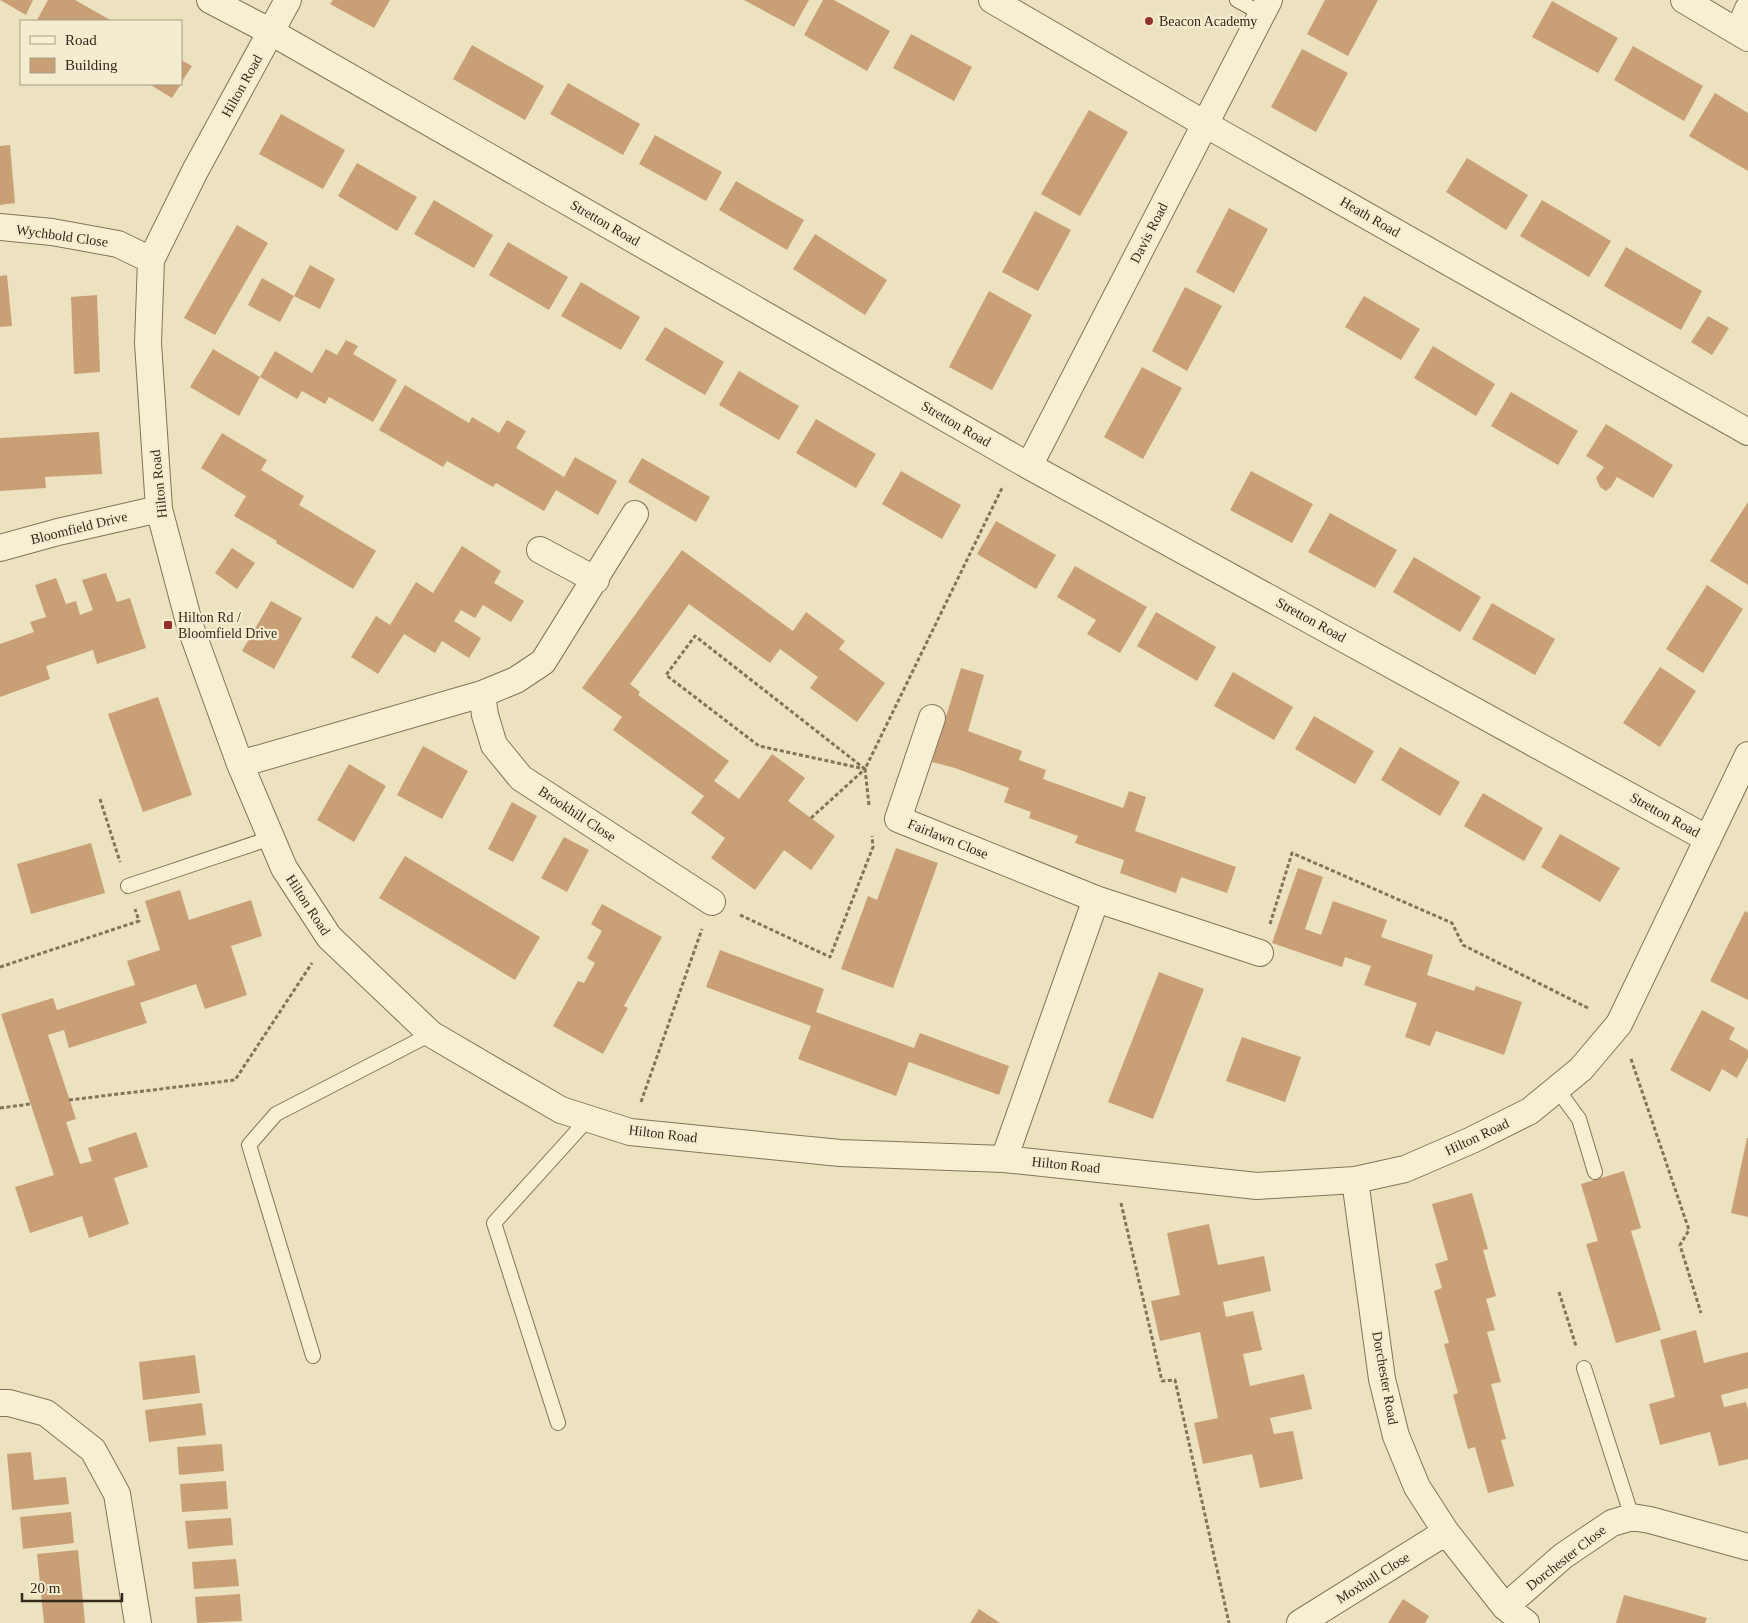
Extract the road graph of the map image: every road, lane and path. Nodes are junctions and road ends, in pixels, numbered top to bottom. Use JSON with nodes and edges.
{"nodes":[{"id":1,"x":210,"y":0,"type":"edge"},
{"id":2,"x":288,"y":0,"type":"edge"},
{"id":3,"x":992,"y":0,"type":"edge"},
{"id":4,"x":1237,"y":0,"type":"edge"},
{"id":5,"x":1684,"y":0,"type":"edge"},
{"id":6,"x":1265,"y":7,"type":"edge"},
{"id":7,"x":1748,"y":8,"type":"edge"},
{"id":8,"x":271,"y":32,"type":"junction"},
{"id":9,"x":1743,"y":35,"type":"edge"},
{"id":10,"x":1205,"y":124,"type":"junction"},
{"id":11,"x":0,"y":227,"type":"edge"},
{"id":12,"x":151,"y":260,"type":"junction"},
{"id":13,"x":1748,"y":432,"type":"edge"},
{"id":14,"x":1023,"y":462,"type":"junction"},
{"id":15,"x":159,"y":509,"type":"junction"},
{"id":16,"x":636,"y":514,"type":"dead end"},
{"id":17,"x":0,"y":548,"type":"edge"},
{"id":18,"x":540,"y":550,"type":"dead end"},
{"id":19,"x":596,"y":580,"type":"junction"},
{"id":20,"x":482,"y":694,"type":"junction"},
{"id":21,"x":932,"y":718,"type":"dead end"},
{"id":22,"x":1748,"y":755,"type":"edge"},
{"id":23,"x":240,"y":764,"type":"junction"},
{"id":24,"x":865,"y":769,"type":"junction"},
{"id":25,"x":100,"y":799,"type":"dead end"},
{"id":26,"x":869,"y":808,"type":"dead end"},
{"id":27,"x":811,"y":818,"type":"dead end"},
{"id":28,"x":871,"y":827,"type":"dead end"},
{"id":29,"x":271,"y":838,"type":"junction"},
{"id":30,"x":1708,"y":838,"type":"junction"},
{"id":31,"x":128,"y":886,"type":"junction"},
{"id":32,"x":1096,"y":899,"type":"junction"},
{"id":33,"x":712,"y":902,"type":"junction"},
{"id":34,"x":329,"y":937,"type":"junction"},
{"id":35,"x":1260,"y":953,"type":"joint"},
{"id":36,"x":0,"y":967,"type":"edge"},
{"id":37,"x":1619,"y":1024,"type":"junction"},
{"id":38,"x":432,"y":1034,"type":"junction"},
{"id":39,"x":1557,"y":1089,"type":"junction"},
{"id":40,"x":69,"y":1100,"type":"dead end"},
{"id":41,"x":30,"y":1104,"type":"dead end"},
{"id":42,"x":0,"y":1108,"type":"edge"},
{"id":43,"x":588,"y":1119,"type":"junction"},
{"id":44,"x":630,"y":1132,"type":"junction"},
{"id":45,"x":1004,"y":1159,"type":"junction"},
{"id":46,"x":1114,"y":1170,"type":"junction"},
{"id":47,"x":1595,"y":1172,"type":"dead end"},
{"id":48,"x":1355,"y":1180,"type":"junction"},
{"id":49,"x":1559,"y":1292,"type":"dead end"},
{"id":50,"x":1701,"y":1313,"type":"dead end"},
{"id":51,"x":313,"y":1356,"type":"dead end"},
{"id":52,"x":1584,"y":1368,"type":"joint"},
{"id":53,"x":0,"y":1403,"type":"edge"},
{"id":54,"x":558,"y":1423,"type":"dead end"},
{"id":55,"x":1632,"y":1517,"type":"junction"},
{"id":56,"x":1446,"y":1532,"type":"junction"},
{"id":57,"x":1748,"y":1547,"type":"edge"},
{"id":58,"x":1505,"y":1606,"type":"junction"},
{"id":59,"x":138,"y":1623,"type":"edge"},
{"id":60,"x":1229,"y":1623,"type":"edge"},
{"id":61,"x":1300,"y":1623,"type":"edge"},
{"id":62,"x":1526,"y":1623,"type":"edge"}],
"edges":[{"from":1,"to":8,"type":"street","name":"Stretton Road"},
{"from":2,"to":8,"type":"street","name":"Hilton Road"},
{"from":3,"to":10,"type":"street","name":"Heath Road"},
{"from":4,"to":6,"type":"lane"},
{"from":5,"to":9,"type":"street"},
{"from":6,"to":10,"type":"street","name":"Davis Road"},
{"from":7,"to":9,"type":"street"},
{"from":8,"to":12,"type":"street","name":"Hilton Road"},
{"from":8,"to":14,"type":"street","name":"Stretton Road"},
{"from":10,"to":13,"type":"street","name":"Heath Road"},
{"from":10,"to":14,"type":"street","name":"Davis Road"},
{"from":11,"to":12,"type":"street","name":"Wychbold Close"},
{"from":12,"to":15,"type":"street","name":"Hilton Road"},
{"from":14,"to":24,"type":"path"},
{"from":14,"to":30,"type":"street","name":"Stretton Road"},
{"from":15,"to":17,"type":"street","name":"Bloomfield Drive"},
{"from":15,"to":23,"type":"street","name":"Hilton Road"},
{"from":16,"to":19,"type":"street"},
{"from":18,"to":19,"type":"street"},
{"from":19,"to":20,"type":"street"},
{"from":20,"to":23,"type":"street"},
{"from":20,"to":33,"type":"street","name":"Brookhill Close"},
{"from":21,"to":32,"type":"street","name":"Fairlawn Close"},
{"from":22,"to":30,"type":"street","name":"Hilton Road"},
{"from":23,"to":29,"type":"street","name":"Hilton Road"},
{"from":24,"to":24,"type":"path"},
{"from":24,"to":26,"type":"path"},
{"from":24,"to":27,"type":"path"},
{"from":25,"to":31,"type":"path"},
{"from":28,"to":33,"type":"path"},
{"from":29,"to":31,"type":"lane"},
{"from":29,"to":34,"type":"street","name":"Hilton Road"},
{"from":30,"to":37,"type":"street","name":"Hilton Road"},
{"from":31,"to":36,"type":"path"},
{"from":32,"to":35,"type":"street","name":"Fairlawn Close"},
{"from":32,"to":45,"type":"street"},
{"from":33,"to":44,"type":"path"},
{"from":34,"to":38,"type":"street","name":"Hilton Road"},
{"from":34,"to":40,"type":"path"},
{"from":35,"to":37,"type":"path"},
{"from":37,"to":39,"type":"street","name":"Hilton Road"},
{"from":37,"to":50,"type":"path"},
{"from":38,"to":43,"type":"street","name":"Hilton Road"},
{"from":38,"to":51,"type":"lane"},
{"from":39,"to":47,"type":"lane"},
{"from":39,"to":48,"type":"street","name":"Hilton Road"},
{"from":41,"to":42,"type":"path"},
{"from":43,"to":44,"type":"street","name":"Hilton Road"},
{"from":43,"to":54,"type":"lane"},
{"from":44,"to":45,"type":"street","name":"Hilton Road"},
{"from":45,"to":46,"type":"street","name":"Hilton Road"},
{"from":46,"to":48,"type":"street","name":"Hilton Road"},
{"from":46,"to":60,"type":"path"},
{"from":48,"to":56,"type":"street","name":"Dorchester Road"},
{"from":49,"to":52,"type":"path"},
{"from":52,"to":55,"type":"lane"},
{"from":53,"to":59,"type":"street"},
{"from":55,"to":57,"type":"street"},
{"from":55,"to":58,"type":"street","name":"Dorchester Close"},
{"from":56,"to":58,"type":"street","name":"Dorchester Road"},
{"from":56,"to":61,"type":"street","name":"Moxhull Close"},
{"from":58,"to":62,"type":"street","name":"Dorchester Road"}]}
